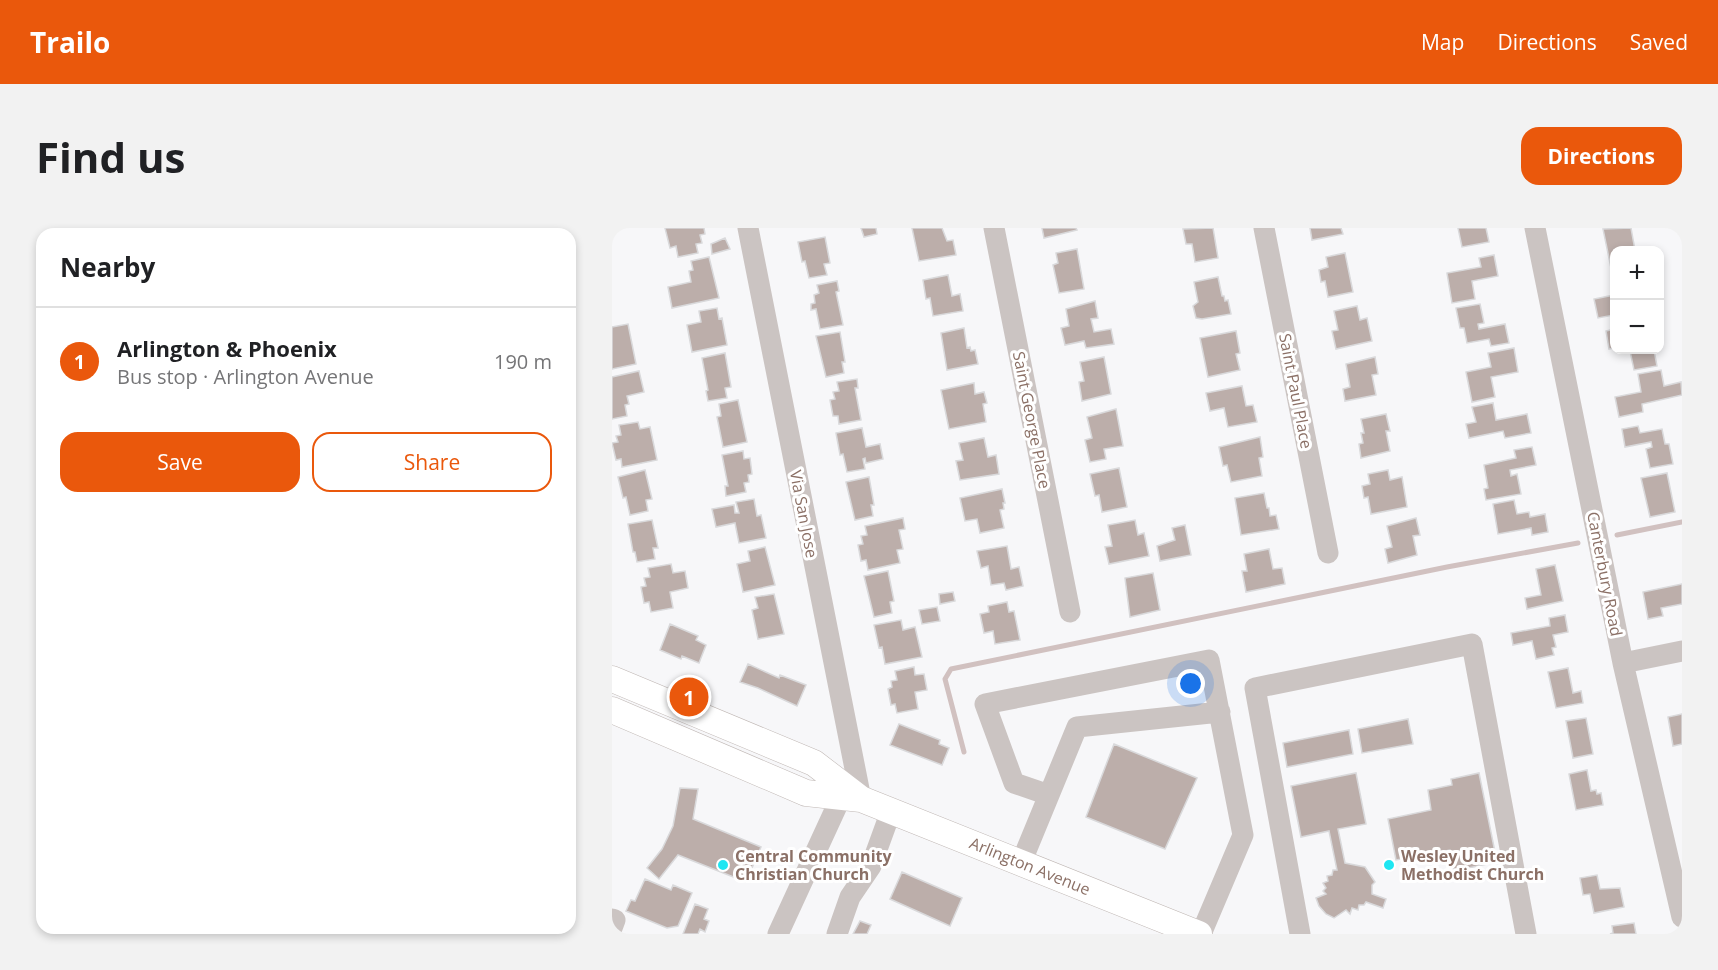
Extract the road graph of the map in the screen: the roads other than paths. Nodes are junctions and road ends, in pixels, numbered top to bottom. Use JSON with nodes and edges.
{"nodes":[{"id":1,"x":748,"y":228,"type":"edge"},
{"id":2,"x":994,"y":228,"type":"edge"},
{"id":3,"x":1264,"y":228,"type":"edge"},
{"id":4,"x":1536,"y":228,"type":"edge"},
{"id":5,"x":1328,"y":553,"type":"dead end"},
{"id":6,"x":1070,"y":612,"type":"dead end"},
{"id":7,"x":1682,"y":651,"type":"edge"},
{"id":8,"x":1623,"y":663,"type":"junction"},
{"id":9,"x":612,"y":679,"type":"edge"},
{"id":10,"x":612,"y":710,"type":"edge"},
{"id":11,"x":1220,"y":712,"type":"junction"},
{"id":12,"x":1049,"y":795,"type":"junction"},
{"id":13,"x":851,"y":798,"type":"junction"},
{"id":14,"x":891,"y":811,"type":"junction"},
{"id":15,"x":1021,"y":863,"type":"junction"},
{"id":16,"x":1682,"y":918,"type":"edge"},
{"id":17,"x":612,"y":919,"type":"edge"},
{"id":18,"x":612,"y":928,"type":"edge"},
{"id":19,"x":778,"y":934,"type":"edge"},
{"id":20,"x":837,"y":934,"type":"edge"},
{"id":21,"x":1200,"y":934,"type":"edge"},
{"id":22,"x":1300,"y":934,"type":"edge"},
{"id":23,"x":1526,"y":934,"type":"edge"}],
"edges":[{"from":1,"to":13,"type":"street","name":"Via San Jose"},
{"from":2,"to":6,"type":"street","name":"Saint George Place"},
{"from":3,"to":5,"type":"street","name":"Saint Paul Place"},
{"from":4,"to":8,"type":"street","name":"Canterbury Road"},
{"from":7,"to":8,"type":"street"},
{"from":8,"to":16,"type":"street","name":"Canterbury Road"},
{"from":9,"to":13,"type":"main road","name":"Arlington Avenue"},
{"from":10,"to":13,"type":"main road","name":"Arlington Avenue"},
{"from":11,"to":12,"type":"street"},
{"from":11,"to":12,"type":"street"},
{"from":11,"to":21,"type":"street"},
{"from":12,"to":15,"type":"street"},
{"from":13,"to":14,"type":"main road","name":"Arlington Avenue"},
{"from":13,"to":19,"type":"street"},
{"from":14,"to":15,"type":"main road","name":"Arlington Avenue"},
{"from":14,"to":20,"type":"street"},
{"from":15,"to":21,"type":"main road","name":"Arlington Avenue"},
{"from":17,"to":18,"type":"street"},
{"from":22,"to":23,"type":"street"}]}
